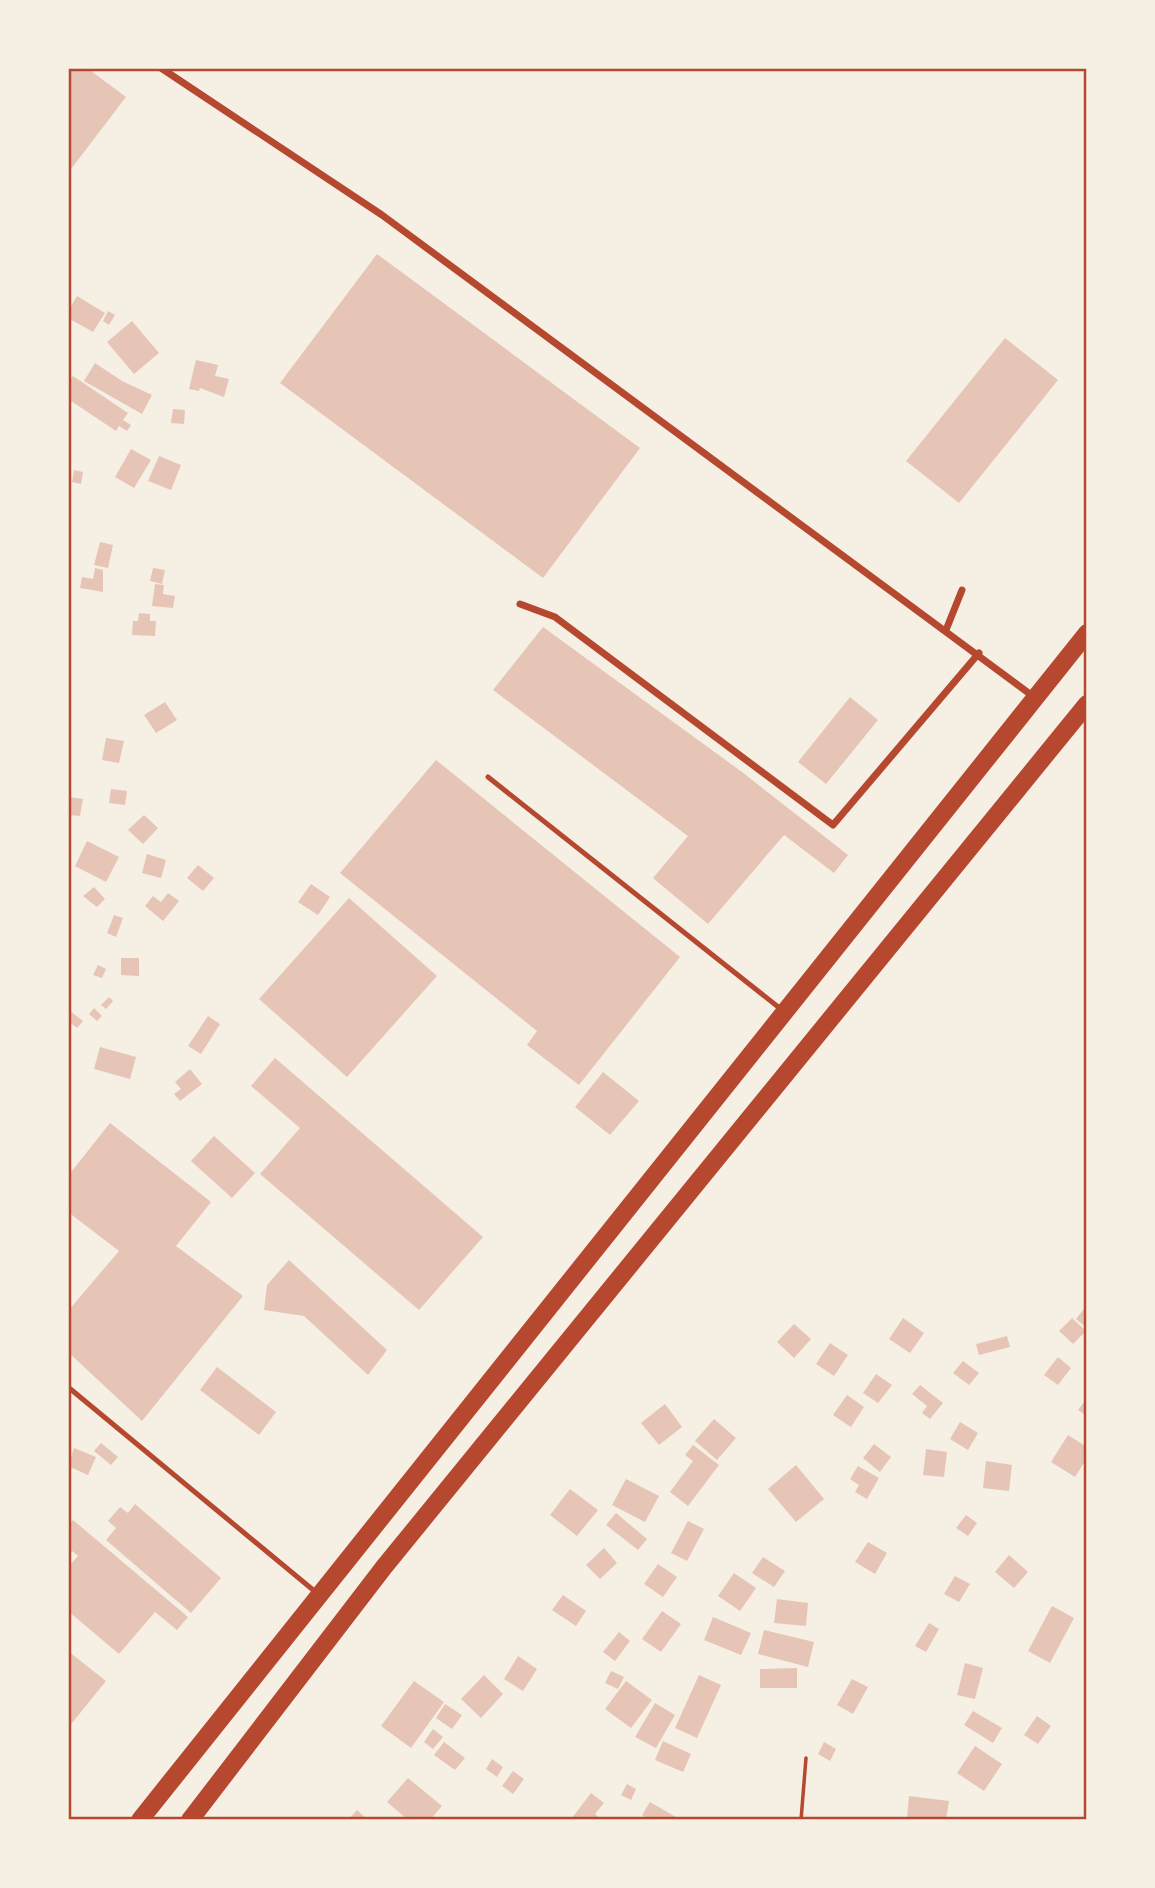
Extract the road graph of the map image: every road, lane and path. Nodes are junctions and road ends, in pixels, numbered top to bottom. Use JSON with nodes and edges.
{"nodes":[{"id":1,"x":161,"y":68,"type":"edge"},
{"id":2,"x":962,"y":590,"type":"dead end"},
{"id":3,"x":520,"y":604,"type":"dead end"},
{"id":4,"x":946,"y":629,"type":"junction"},
{"id":5,"x":1087,"y":633,"type":"edge"},
{"id":6,"x":979,"y":653,"type":"junction"},
{"id":7,"x":1034,"y":697,"type":"junction"},
{"id":8,"x":1083,"y":716,"type":"edge"},
{"id":9,"x":488,"y":777,"type":"dead end"},
{"id":10,"x":785,"y":1012,"type":"junction"},
{"id":11,"x":68,"y":1387,"type":"edge"},
{"id":12,"x":320,"y":1596,"type":"junction"},
{"id":13,"x":806,"y":1758,"type":"dead end"},
{"id":14,"x":140,"y":1820,"type":"edge"},
{"id":15,"x":190,"y":1820,"type":"edge"},
{"id":16,"x":801,"y":1820,"type":"edge"}],
"edges":[{"from":1,"to":4,"type":"street"},
{"from":2,"to":4,"type":"street"},
{"from":3,"to":6,"type":"street"},
{"from":4,"to":6,"type":"street"},
{"from":5,"to":7,"type":"highway"},
{"from":6,"to":7,"type":"street"},
{"from":7,"to":10,"type":"highway"},
{"from":8,"to":15,"type":"highway"},
{"from":9,"to":10,"type":"lane"},
{"from":10,"to":12,"type":"highway"},
{"from":11,"to":12,"type":"lane"},
{"from":12,"to":14,"type":"highway"},
{"from":13,"to":16,"type":"path"}]}
